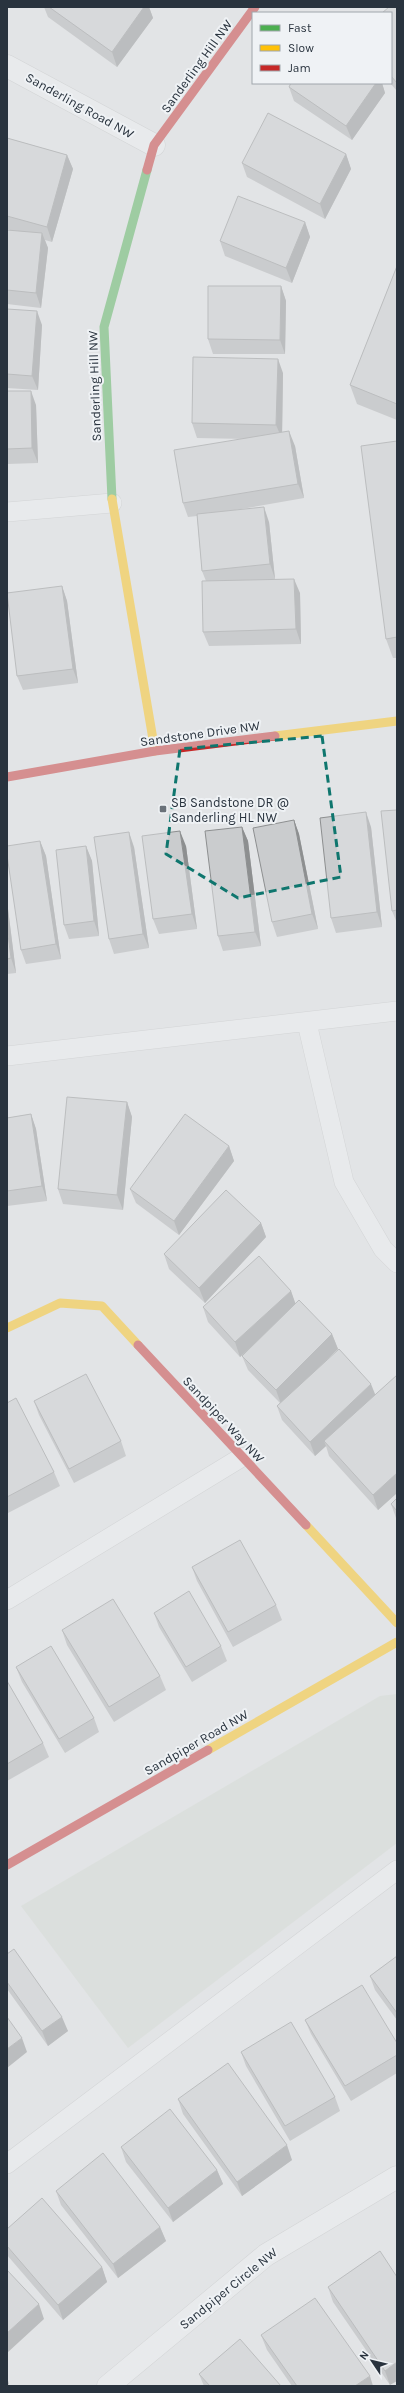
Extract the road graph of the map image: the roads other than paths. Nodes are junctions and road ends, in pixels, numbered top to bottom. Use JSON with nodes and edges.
{"nodes":[{"id":1,"x":255,"y":7,"type":"edge"},
{"id":2,"x":7,"y":66,"type":"edge"},
{"id":3,"x":154,"y":145,"type":"junction"},
{"id":4,"x":112,"y":503,"type":"junction"},
{"id":5,"x":7,"y":512,"type":"edge"},
{"id":6,"x":397,"y":721,"type":"edge"},
{"id":7,"x":155,"y":751,"type":"junction"},
{"id":8,"x":7,"y":777,"type":"edge"},
{"id":9,"x":397,"y":1011,"type":"edge"},
{"id":10,"x":307,"y":1023,"type":"junction"},
{"id":11,"x":7,"y":1056,"type":"edge"},
{"id":12,"x":397,"y":1263,"type":"edge"},
{"id":13,"x":7,"y":1328,"type":"edge"},
{"id":14,"x":242,"y":1457,"type":"junction"},
{"id":15,"x":7,"y":1600,"type":"edge"},
{"id":16,"x":397,"y":1623,"type":"edge"},
{"id":17,"x":397,"y":1642,"type":"edge"},
{"id":18,"x":7,"y":1865,"type":"edge"},
{"id":19,"x":397,"y":1870,"type":"edge"},
{"id":20,"x":7,"y":2164,"type":"edge"},
{"id":21,"x":397,"y":2177,"type":"edge"},
{"id":22,"x":108,"y":2386,"type":"edge"}],
"edges":[{"from":1,"to":3,"type":"street","name":"Sanderling Hill NW"},
{"from":2,"to":3,"type":"street","name":"Sanderling Road NW"},
{"from":3,"to":4,"type":"street","name":"Sanderling Hill NW"},
{"from":4,"to":5,"type":"lane"},
{"from":4,"to":7,"type":"street","name":"Sanderling Hill NW"},
{"from":6,"to":7,"type":"street","name":"Sandstone Drive NW"},
{"from":7,"to":8,"type":"street","name":"Sandstone Drive NW"},
{"from":9,"to":10,"type":"lane"},
{"from":10,"to":11,"type":"lane"},
{"from":10,"to":12,"type":"lane"},
{"from":13,"to":14,"type":"street","name":"Sandpiper Way NW"},
{"from":14,"to":15,"type":"lane"},
{"from":14,"to":16,"type":"street","name":"Sandpiper Way NW"},
{"from":17,"to":18,"type":"street","name":"Sandpiper Road NW"},
{"from":19,"to":20,"type":"lane"},
{"from":21,"to":22,"type":"street","name":"Sandpiper Circle NW"}]}
